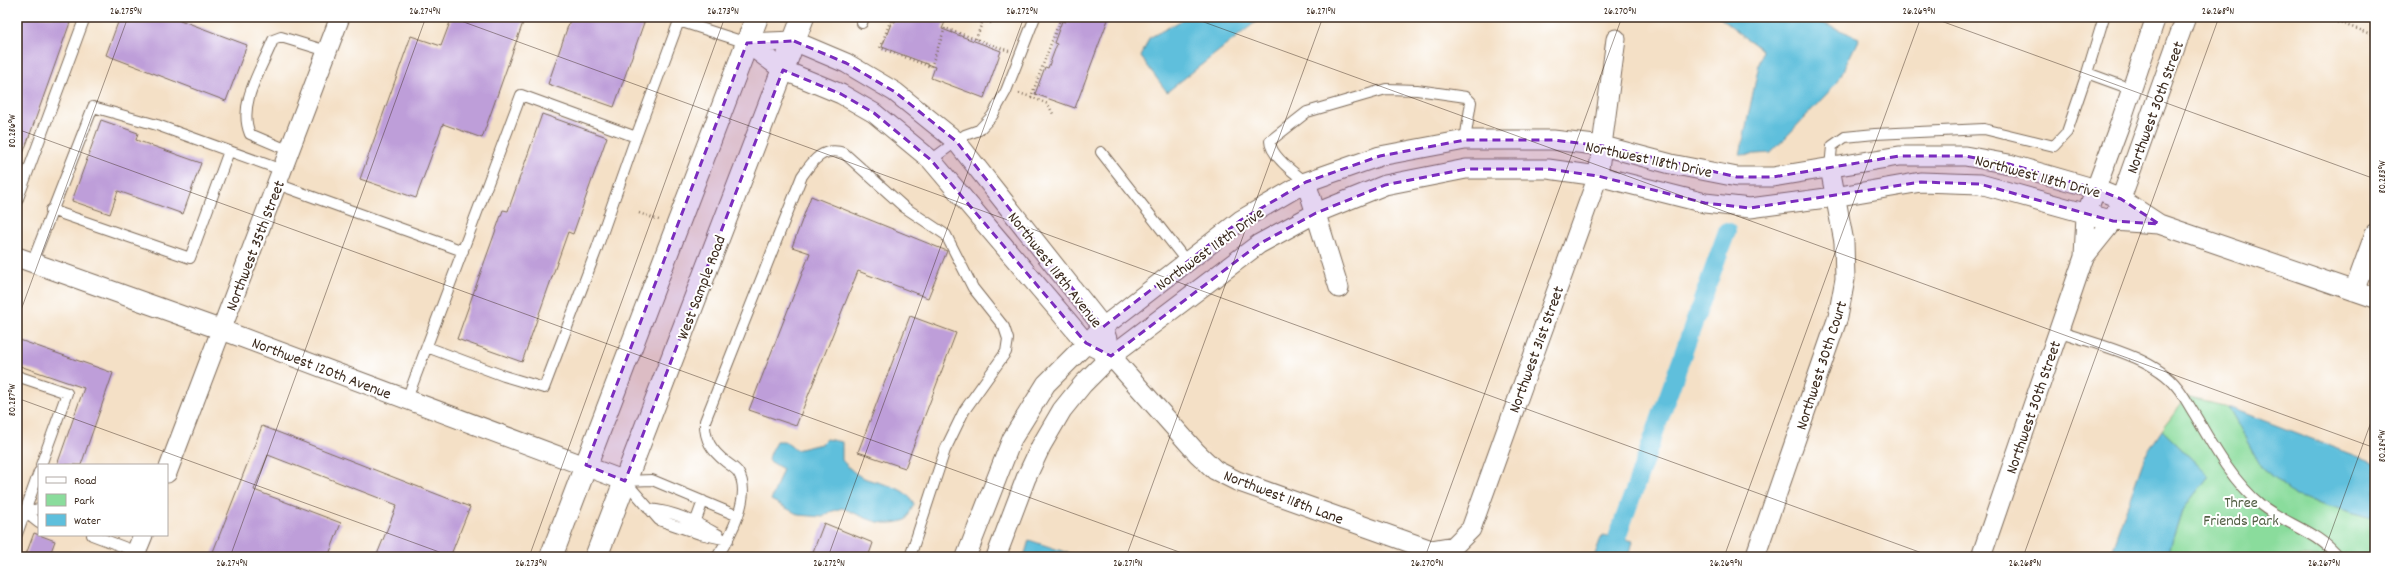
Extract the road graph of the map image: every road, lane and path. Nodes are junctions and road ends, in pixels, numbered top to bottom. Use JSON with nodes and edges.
{"nodes":[{"id":1,"x":85,"y":17,"type":"edge"},
{"id":2,"x":340,"y":17,"type":"edge"},
{"id":3,"x":757,"y":17,"type":"edge"},
{"id":4,"x":803,"y":17,"type":"edge"},
{"id":5,"x":892,"y":17,"type":"edge"},
{"id":6,"x":994,"y":17,"type":"edge"},
{"id":7,"x":1035,"y":17,"type":"edge"},
{"id":8,"x":1061,"y":17,"type":"edge"},
{"id":9,"x":2104,"y":17,"type":"edge"},
{"id":10,"x":2156,"y":17,"type":"edge"},
{"id":11,"x":2186,"y":17,"type":"edge"},
{"id":12,"x":2322,"y":17,"type":"edge"},
{"id":13,"x":2375,"y":35,"type":"edge"},
{"id":14,"x":976,"y":39,"type":"junction"},
{"id":15,"x":1616,"y":39,"type":"dead end"},
{"id":16,"x":794,"y":41,"type":"junction"},
{"id":17,"x":747,"y":43,"type":"junction"},
{"id":18,"x":327,"y":51,"type":"junction"},
{"id":19,"x":1006,"y":57,"type":"dead end"},
{"id":20,"x":782,"y":70,"type":"junction"},
{"id":21,"x":2087,"y":73,"type":"junction"},
{"id":22,"x":1007,"y":89,"type":"junction"},
{"id":23,"x":2131,"y":89,"type":"junction"},
{"id":24,"x":1030,"y":97,"type":"junction"},
{"id":25,"x":1053,"y":114,"type":"dead end"},
{"id":26,"x":636,"y":137,"type":"junction"},
{"id":27,"x":1465,"y":140,"type":"junction"},
{"id":28,"x":956,"y":141,"type":"junction"},
{"id":29,"x":1603,"y":146,"type":"junction"},
{"id":30,"x":229,"y":151,"type":"junction"},
{"id":31,"x":290,"y":151,"type":"junction"},
{"id":32,"x":1101,"y":152,"type":"dead end"},
{"id":33,"x":931,"y":160,"type":"junction"},
{"id":34,"x":1830,"y":168,"type":"junction"},
{"id":35,"x":1598,"y":176,"type":"junction"},
{"id":36,"x":280,"y":177,"type":"junction"},
{"id":37,"x":1306,"y":182,"type":"junction"},
{"id":38,"x":2096,"y":189,"type":"junction"},
{"id":39,"x":1834,"y":197,"type":"junction"},
{"id":40,"x":18,"y":198,"type":"edge"},
{"id":41,"x":2121,"y":199,"type":"junction"},
{"id":42,"x":51,"y":210,"type":"junction"},
{"id":43,"x":639,"y":213,"type":"dead end"},
{"id":44,"x":1316,"y":214,"type":"junction"},
{"id":45,"x":2086,"y":215,"type":"junction"},
{"id":46,"x":661,"y":220,"type":"dead end"},
{"id":47,"x":2113,"y":221,"type":"junction"},
{"id":48,"x":2159,"y":224,"type":"junction"},
{"id":49,"x":2375,"y":233,"type":"edge"},
{"id":50,"x":463,"y":251,"type":"junction"},
{"id":51,"x":2084,"y":257,"type":"junction"},
{"id":52,"x":24,"y":260,"type":"edge"},
{"id":53,"x":1187,"y":262,"type":"junction"},
{"id":54,"x":1339,"y":288,"type":"dead end"},
{"id":55,"x":2354,"y":291,"type":"junction"},
{"id":56,"x":2375,"y":298,"type":"edge"},
{"id":57,"x":1103,"y":327,"type":"junction"},
{"id":58,"x":222,"y":330,"type":"junction"},
{"id":59,"x":2058,"y":331,"type":"junction"},
{"id":60,"x":1086,"y":343,"type":"junction"},
{"id":61,"x":427,"y":347,"type":"junction"},
{"id":62,"x":1112,"y":356,"type":"junction"},
{"id":63,"x":17,"y":376,"type":"edge"},
{"id":64,"x":407,"y":399,"type":"junction"},
{"id":65,"x":42,"y":464,"type":"edge"},
{"id":66,"x":586,"y":465,"type":"junction"},
{"id":67,"x":168,"y":470,"type":"edge"},
{"id":68,"x":38,"y":475,"type":"edge"},
{"id":69,"x":625,"y":481,"type":"junction"},
{"id":70,"x":703,"y":501,"type":"junction"},
{"id":71,"x":38,"y":509,"type":"edge"},
{"id":72,"x":649,"y":509,"type":"junction"},
{"id":73,"x":25,"y":512,"type":"junction"},
{"id":74,"x":738,"y":516,"type":"junction"},
{"id":75,"x":38,"y":522,"type":"edge"},
{"id":76,"x":695,"y":523,"type":"junction"},
{"id":77,"x":17,"y":534,"type":"edge"},
{"id":78,"x":96,"y":536,"type":"edge"},
{"id":79,"x":728,"y":540,"type":"junction"},
{"id":80,"x":1454,"y":546,"type":"joint"},
{"id":81,"x":138,"y":548,"type":"edge"},
{"id":82,"x":551,"y":557,"type":"edge"},
{"id":83,"x":596,"y":557,"type":"edge"},
{"id":84,"x":717,"y":557,"type":"edge"},
{"id":85,"x":910,"y":557,"type":"edge"},
{"id":86,"x":966,"y":557,"type":"edge"},
{"id":87,"x":996,"y":557,"type":"edge"},
{"id":88,"x":1755,"y":557,"type":"edge"},
{"id":89,"x":1981,"y":557,"type":"edge"},
{"id":90,"x":2338,"y":557,"type":"edge"}],
"edges":[{"from":1,"to":40,"type":"lane"},
{"from":2,"to":18,"type":"street","name":"Northwest 35th Street"},
{"from":3,"to":17,"type":"main road"},
{"from":4,"to":16,"type":"main road","name":"West Sample Road"},
{"from":5,"to":14,"type":"path"},
{"from":6,"to":14,"type":"path"},
{"from":7,"to":22,"type":"lane"},
{"from":8,"to":24,"type":"path"},
{"from":9,"to":21,"type":"lane"},
{"from":10,"to":23,"type":"street","name":"Northwest 30th Street"},
{"from":11,"to":41,"type":"street","name":"Northwest 30th Street"},
{"from":12,"to":13,"type":"path"},
{"from":14,"to":19,"type":"path"},
{"from":15,"to":29,"type":"street","name":"Northwest 31st Street"},
{"from":16,"to":17,"type":"street","name":"Northwest 118th Avenue"},
{"from":16,"to":20,"type":"main road","name":"West Sample Road"},
{"from":16,"to":28,"type":"street","name":"Northwest 118th Avenue"},
{"from":17,"to":20,"type":"street","name":"Northwest 118th Avenue"},
{"from":17,"to":26,"type":"lane"},
{"from":17,"to":66,"type":"main road"},
{"from":18,"to":31,"type":"street","name":"Northwest 35th Street"},
{"from":18,"to":31,"type":"lane"},
{"from":20,"to":33,"type":"street","name":"Northwest 118th Avenue"},
{"from":20,"to":69,"type":"main road","name":"West Sample Road"},
{"from":21,"to":23,"type":"lane"},
{"from":21,"to":34,"type":"lane"},
{"from":22,"to":24,"type":"path"},
{"from":22,"to":28,"type":"lane"},
{"from":23,"to":38,"type":"street","name":"Northwest 30th Street"},
{"from":24,"to":25,"type":"path"},
{"from":26,"to":50,"type":"lane"},
{"from":26,"to":61,"type":"lane"},
{"from":27,"to":29,"type":"street","name":"Northwest 118th Drive"},
{"from":27,"to":37,"type":"street","name":"Northwest 118th Drive"},
{"from":27,"to":37,"type":"lane"},
{"from":28,"to":33,"type":"lane"},
{"from":28,"to":57,"type":"street","name":"Northwest 118th Avenue"},
{"from":29,"to":34,"type":"street","name":"Northwest 118th Drive"},
{"from":29,"to":35,"type":"street","name":"Northwest 31st Street"},
{"from":30,"to":36,"type":"lane"},
{"from":30,"to":42,"type":"lane"},
{"from":30,"to":42,"type":"lane"},
{"from":31,"to":36,"type":"street","name":"Northwest 35th Street"},
{"from":32,"to":53,"type":"lane"},
{"from":33,"to":60,"type":"street","name":"Northwest 118th Avenue"},
{"from":34,"to":38,"type":"street","name":"Northwest 118th Drive"},
{"from":34,"to":39,"type":"street","name":"Northwest 30th Court"},
{"from":35,"to":39,"type":"street","name":"Northwest 118th Drive"},
{"from":35,"to":44,"type":"street","name":"Northwest 118th Drive"},
{"from":35,"to":80,"type":"street","name":"Northwest 31st Street"},
{"from":36,"to":50,"type":"lane"},
{"from":36,"to":58,"type":"street","name":"Northwest 35th Street"},
{"from":37,"to":44,"type":"street"},
{"from":37,"to":53,"type":"street","name":"Northwest 118th Drive"},
{"from":38,"to":41,"type":"street","name":"Northwest 118th Drive"},
{"from":38,"to":45,"type":"street","name":"Northwest 30th Street"},
{"from":39,"to":45,"type":"street","name":"Northwest 118th Drive"},
{"from":39,"to":88,"type":"street","name":"Northwest 30th Court"},
{"from":41,"to":47,"type":"street","name":"Northwest 30th Street"},
{"from":41,"to":48,"type":"street","name":"Northwest 118th Drive"},
{"from":42,"to":52,"type":"lane"},
{"from":43,"to":46,"type":"path"},
{"from":44,"to":54,"type":"street"},
{"from":44,"to":62,"type":"street","name":"Northwest 118th Drive"},
{"from":45,"to":47,"type":"street","name":"Northwest 118th Drive"},
{"from":45,"to":51,"type":"street","name":"Northwest 30th Street"},
{"from":47,"to":48,"type":"street","name":"Northwest 118th Drive"},
{"from":47,"to":51,"type":"street","name":"Northwest 30th Street"},
{"from":48,"to":55,"type":"street","name":"Northwest 118th Drive"},
{"from":49,"to":55,"type":"street"},
{"from":50,"to":61,"type":"lane"},
{"from":51,"to":59,"type":"street","name":"Northwest 30th Street"},
{"from":52,"to":58,"type":"street","name":"Northwest 120th Avenue"},
{"from":53,"to":57,"type":"street","name":"Northwest 118th Drive"},
{"from":55,"to":56,"type":"street","name":"Northwest 118th Drive"},
{"from":57,"to":60,"type":"street","name":"Northwest 118th Drive"},
{"from":57,"to":62,"type":"street","name":"Northwest 118th Avenue"},
{"from":58,"to":64,"type":"street","name":"Northwest 120th Avenue"},
{"from":58,"to":67,"type":"street","name":"Northwest 35th Street"},
{"from":59,"to":89,"type":"street","name":"Northwest 30th Street"},
{"from":59,"to":90,"type":"lane"},
{"from":60,"to":62,"type":"street","name":"Northwest 118th Avenue"},
{"from":60,"to":86,"type":"street","name":"Northwest 118th Drive"},
{"from":61,"to":64,"type":"lane"},
{"from":62,"to":80,"type":"street","name":"Northwest 118th Lane"},
{"from":62,"to":87,"type":"street","name":"Northwest 118th Drive"},
{"from":63,"to":65,"type":"lane"},
{"from":64,"to":66,"type":"street","name":"Northwest 120th Avenue"},
{"from":66,"to":69,"type":"street","name":"Northwest 120th Avenue"},
{"from":66,"to":82,"type":"main road"},
{"from":68,"to":73,"type":"lane"},
{"from":69,"to":70,"type":"lane"},
{"from":69,"to":72,"type":"lane"},
{"from":69,"to":83,"type":"main road","name":"West Sample Road"},
{"from":70,"to":74,"type":"lane"},
{"from":70,"to":76,"type":"lane"},
{"from":71,"to":73,"type":"lane"},
{"from":72,"to":76,"type":"lane"},
{"from":72,"to":79,"type":"lane"},
{"from":73,"to":75,"type":"lane"},
{"from":73,"to":77,"type":"lane"},
{"from":74,"to":79,"type":"lane"},
{"from":74,"to":85,"type":"lane"},
{"from":76,"to":79,"type":"lane"},
{"from":78,"to":81,"type":"lane"},
{"from":79,"to":84,"type":"lane"}]}
